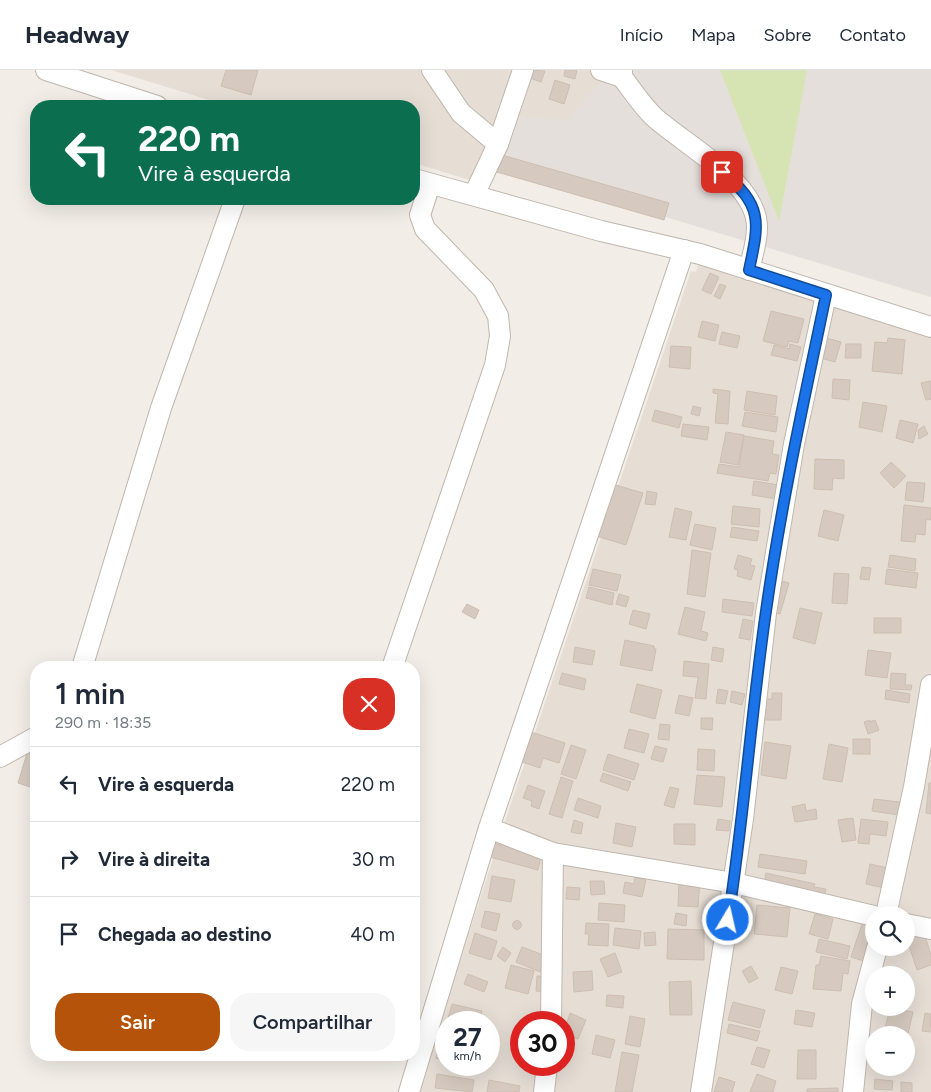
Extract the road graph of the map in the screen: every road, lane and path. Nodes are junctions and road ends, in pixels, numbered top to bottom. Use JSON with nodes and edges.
{"nodes":[{"id":1,"x":46,"y":70,"type":"edge"},
{"id":2,"x":432,"y":70,"type":"edge"},
{"id":3,"x":523,"y":70,"type":"edge"},
{"id":4,"x":601,"y":70,"type":"edge"},
{"id":5,"x":622,"y":73,"type":"edge"},
{"id":6,"x":138,"y":100,"type":"edge"},
{"id":7,"x":498,"y":144,"type":"junction"},
{"id":8,"x":422,"y":182,"type":"edge"},
{"id":9,"x":474,"y":195,"type":"junction"},
{"id":10,"x":233,"y":205,"type":"edge"},
{"id":11,"x":684,"y":250,"type":"junction"},
{"id":12,"x":749,"y":270,"type":"junction"},
{"id":13,"x":826,"y":295,"type":"junction"},
{"id":14,"x":931,"y":327,"type":"edge"},
{"id":15,"x":84,"y":661,"type":"edge"},
{"id":16,"x":394,"y":661,"type":"edge"},
{"id":17,"x":931,"y":686,"type":"edge"},
{"id":18,"x":30,"y":740,"type":"edge"},
{"id":19,"x":0,"y":757,"type":"edge"},
{"id":20,"x":489,"y":828,"type":"junction"},
{"id":21,"x":553,"y":853,"type":"junction"},
{"id":22,"x":734,"y":883,"type":"junction"},
{"id":23,"x":888,"y":906,"type":"edge"},
{"id":24,"x":865,"y":914,"type":"edge"},
{"id":25,"x":915,"y":926,"type":"edge"},
{"id":26,"x":931,"y":929,"type":"edge"},
{"id":27,"x":875,"y":956,"type":"edge"},
{"id":28,"x":551,"y":1011,"type":"edge"},
{"id":29,"x":420,"y":1056,"type":"edge"},
{"id":30,"x":418,"y":1061,"type":"edge"},
{"id":31,"x":546,"y":1076,"type":"edge"},
{"id":32,"x":409,"y":1092,"type":"edge"},
{"id":33,"x":544,"y":1092,"type":"edge"},
{"id":34,"x":701,"y":1092,"type":"edge"},
{"id":35,"x":853,"y":1092,"type":"edge"}],
"edges":[{"from":1,"to":6,"type":"street"},
{"from":2,"to":7,"type":"street"},
{"from":3,"to":7,"type":"street"},
{"from":4,"to":5,"type":"street"},
{"from":5,"to":12,"type":"street"},
{"from":7,"to":9,"type":"street"},
{"from":8,"to":9,"type":"street"},
{"from":8,"to":16,"type":"street"},
{"from":9,"to":11,"type":"street"},
{"from":10,"to":15,"type":"street"},
{"from":11,"to":12,"type":"street"},
{"from":11,"to":20,"type":"street"},
{"from":12,"to":13,"type":"street"},
{"from":13,"to":14,"type":"street"},
{"from":13,"to":22,"type":"street"},
{"from":17,"to":23,"type":"street"},
{"from":18,"to":19,"type":"street"},
{"from":20,"to":21,"type":"street"},
{"from":20,"to":29,"type":"street"},
{"from":21,"to":22,"type":"street"},
{"from":21,"to":28,"type":"street"},
{"from":22,"to":24,"type":"street"},
{"from":22,"to":34,"type":"street"},
{"from":25,"to":26,"type":"street"},
{"from":27,"to":35,"type":"street"},
{"from":30,"to":32,"type":"street"},
{"from":31,"to":33,"type":"street"}]}
